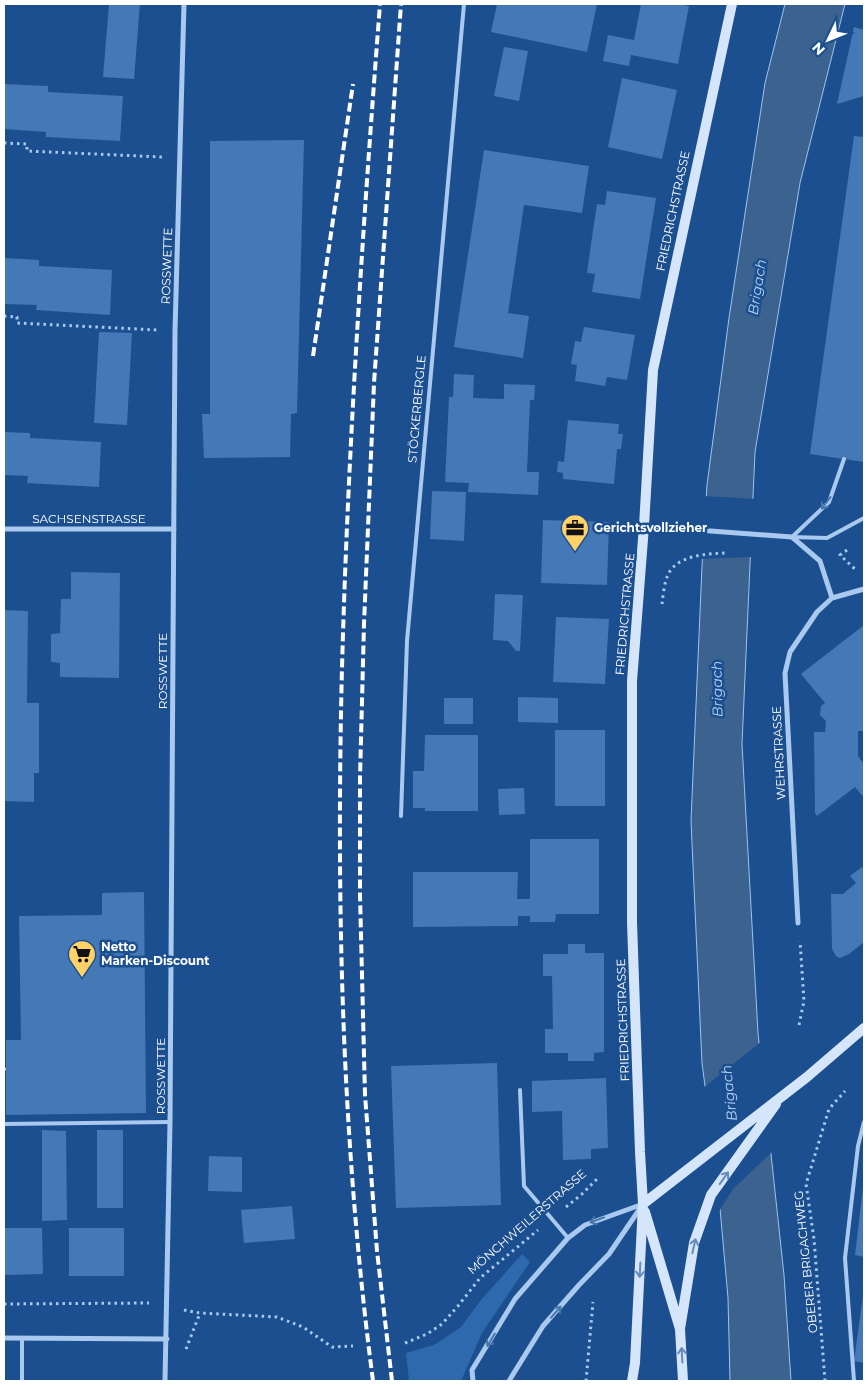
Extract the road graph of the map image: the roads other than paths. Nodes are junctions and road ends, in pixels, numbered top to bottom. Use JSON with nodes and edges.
{"nodes":[{"id":1,"x":184,"y":4,"type":"edge"},
{"id":2,"x":464,"y":4,"type":"edge"},
{"id":3,"x":732,"y":4,"type":"edge"},
{"id":4,"x":844,"y":459,"type":"dead end"},
{"id":5,"x":864,"y":518,"type":"edge"},
{"id":6,"x":644,"y":526,"type":"junction"},
{"id":7,"x":174,"y":528,"type":"junction"},
{"id":8,"x":4,"y":529,"type":"edge"},
{"id":9,"x":792,"y":536,"type":"junction"},
{"id":10,"x":864,"y":589,"type":"edge"},
{"id":11,"x":832,"y":598,"type":"junction"},
{"id":12,"x":401,"y":816,"type":"dead end"},
{"id":13,"x":798,"y":923,"type":"road end"},
{"id":14,"x":864,"y":1028,"type":"edge"},
{"id":15,"x":520,"y":1090,"type":"dead end"},
{"id":16,"x":783,"y":1095,"type":"junction"},
{"id":17,"x":170,"y":1122,"type":"junction"},
{"id":18,"x":864,"y":1122,"type":"edge"},
{"id":19,"x":4,"y":1124,"type":"edge"},
{"id":20,"x":643,"y":1204,"type":"junction"},
{"id":21,"x":568,"y":1238,"type":"junction"},
{"id":22,"x":680,"y":1329,"type":"junction"},
{"id":23,"x":4,"y":1338,"type":"edge"},
{"id":24,"x":22,"y":1338,"type":"junction"},
{"id":25,"x":167,"y":1339,"type":"junction"},
{"id":26,"x":22,"y":1381,"type":"edge"},
{"id":27,"x":165,"y":1381,"type":"edge"},
{"id":28,"x":473,"y":1381,"type":"edge"},
{"id":29,"x":509,"y":1381,"type":"edge"},
{"id":30,"x":632,"y":1381,"type":"edge"},
{"id":31,"x":683,"y":1381,"type":"edge"},
{"id":32,"x":854,"y":1381,"type":"edge"}],
"edges":[{"from":1,"to":7,"type":"street","name":"ROSSWETTE"},
{"from":2,"to":12,"type":"lane","name":"STÖCKERBERGLE"},
{"from":3,"to":6,"type":"street","name":"FRIEDRICHSTRASSE"},
{"from":4,"to":9,"type":"lane","one_way":true},
{"from":5,"to":9,"type":"lane"},
{"from":6,"to":9,"type":"street"},
{"from":6,"to":20,"type":"street","name":"FRIEDRICHSTRASSE"},
{"from":7,"to":8,"type":"street","name":"SACHSENSTRASSE"},
{"from":7,"to":17,"type":"street","name":"ROSSWETTE"},
{"from":9,"to":11,"type":"street"},
{"from":10,"to":11,"type":"street","name":"WEHRSTRASSE"},
{"from":11,"to":13,"type":"street","name":"WEHRSTRASSE"},
{"from":14,"to":16,"type":"street"},
{"from":15,"to":21,"type":"lane"},
{"from":16,"to":20,"type":"street"},
{"from":22,"to":16,"type":"street","one_way":true},
{"from":17,"to":19,"type":"lane"},
{"from":17,"to":25,"type":"street","name":"ROSSWETTE"},
{"from":18,"to":32,"type":"lane"},
{"from":20,"to":21,"type":"street","one_way":true},
{"from":20,"to":22,"type":"street"},
{"from":29,"to":20,"type":"street","one_way":true},
{"from":20,"to":30,"type":"street","one_way":true},
{"from":21,"to":28,"type":"street","one_way":true},
{"from":31,"to":22,"type":"street","one_way":true},
{"from":23,"to":24,"type":"street"},
{"from":24,"to":25,"type":"street"},
{"from":24,"to":26,"type":"lane"},
{"from":25,"to":27,"type":"street","name":"ROSSWETTE"}]}
